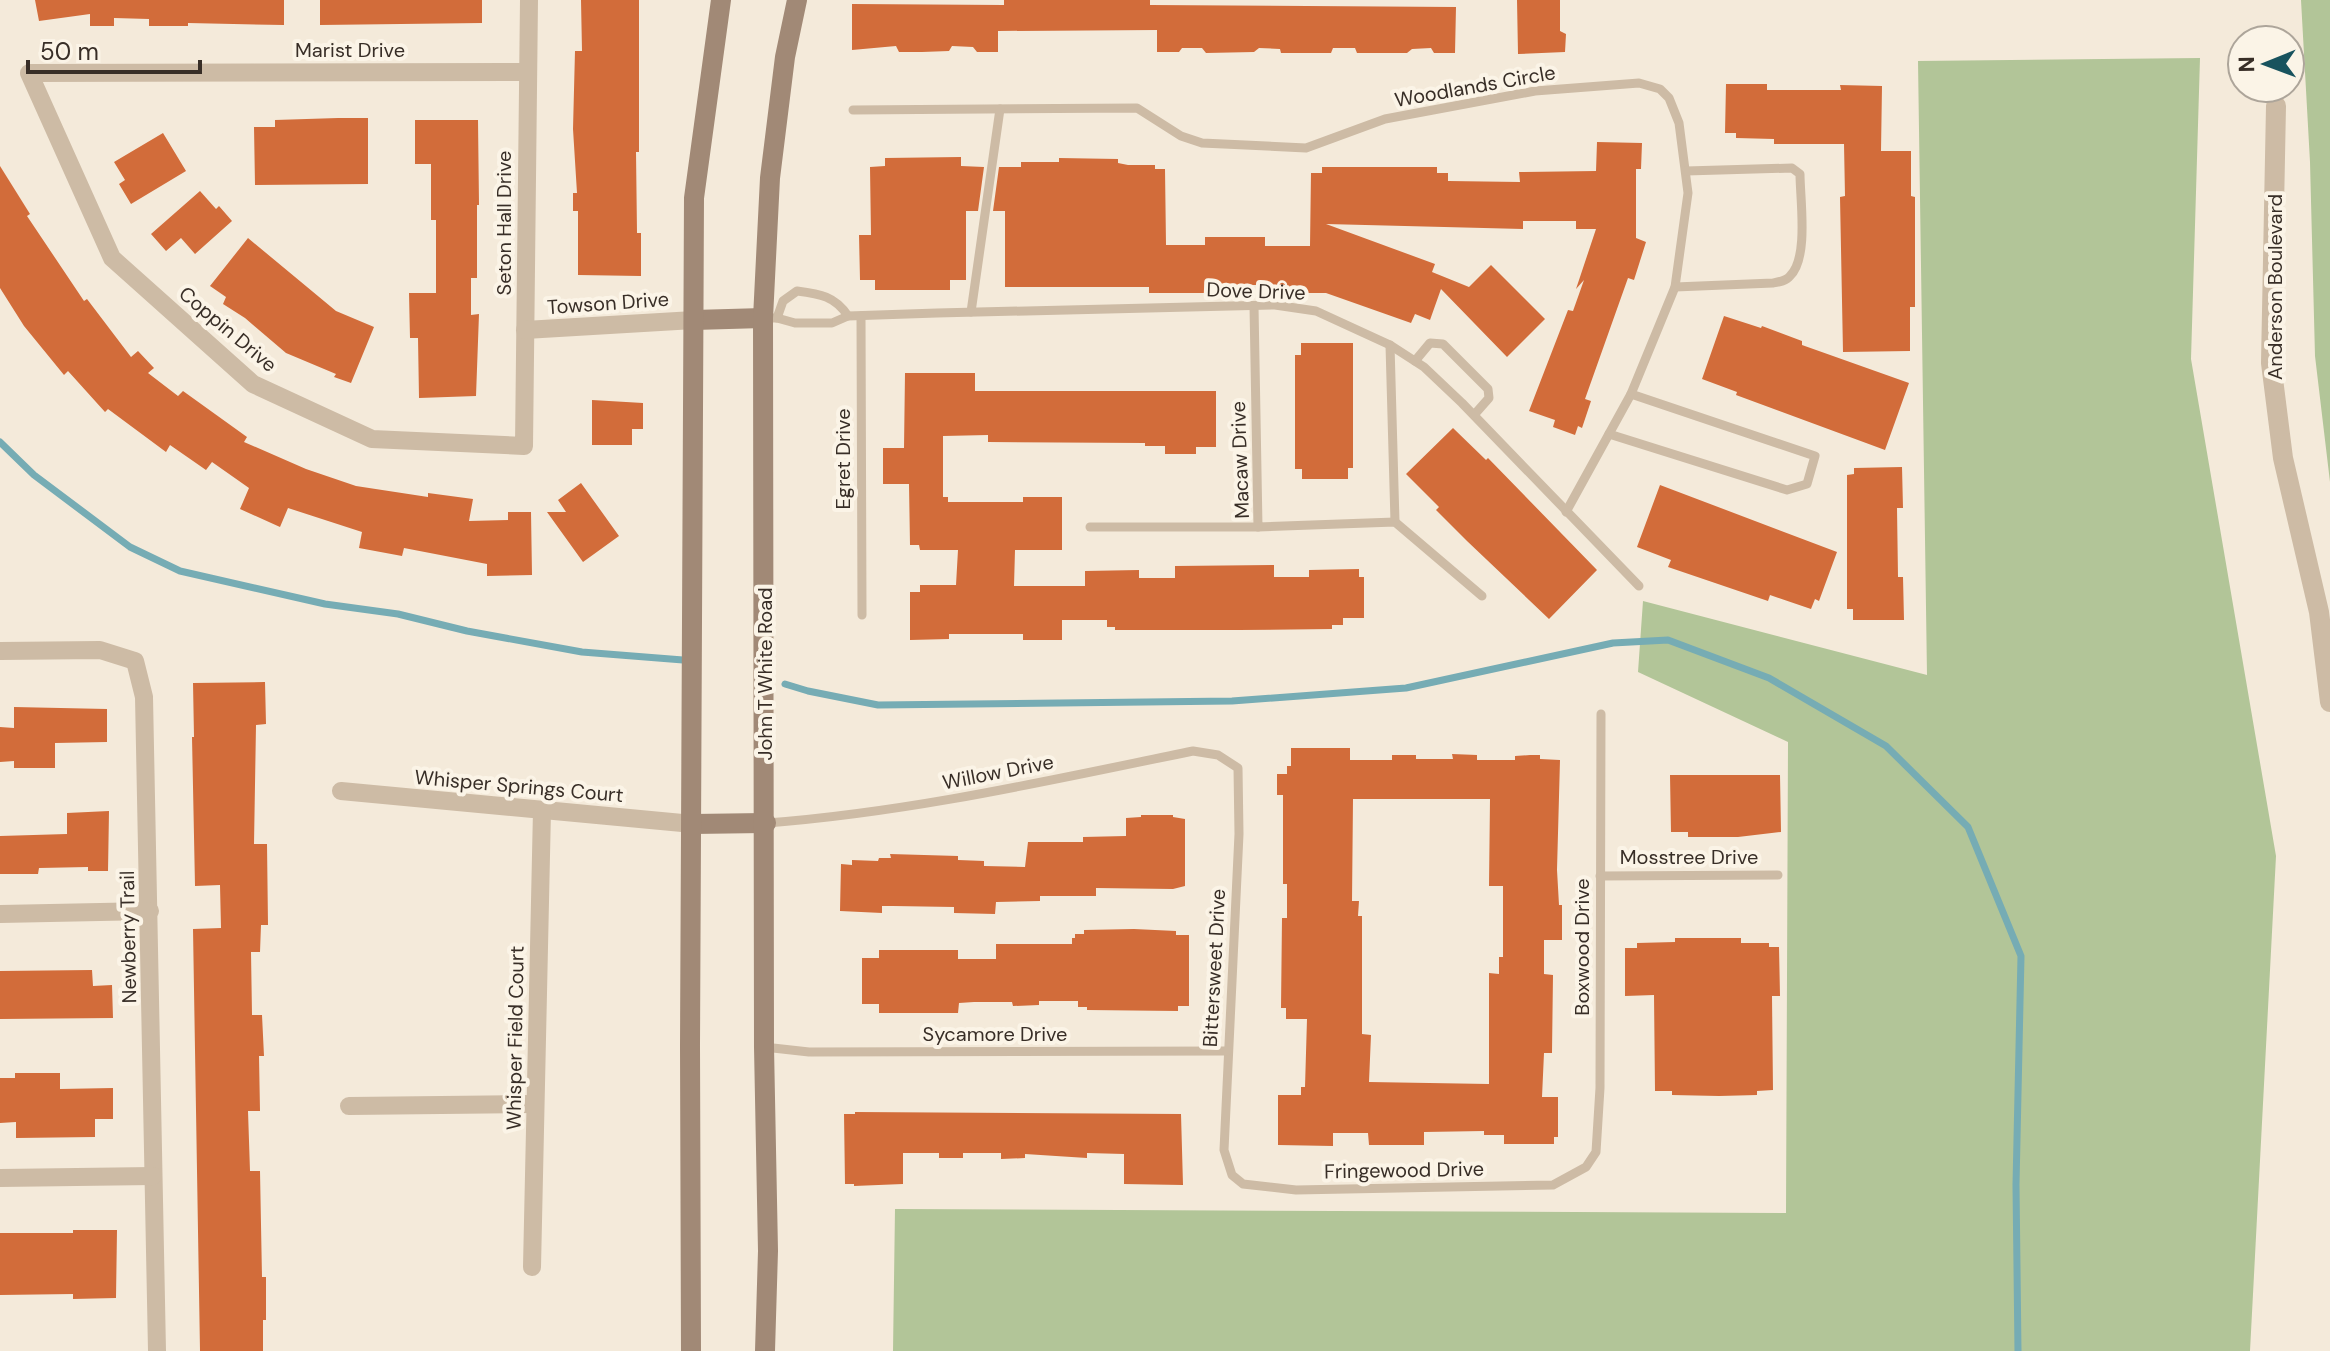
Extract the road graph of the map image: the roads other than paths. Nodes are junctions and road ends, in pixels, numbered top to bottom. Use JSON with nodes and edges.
{"nodes":[{"id":1,"x":529,"y":0,"type":"edge"},
{"id":2,"x":721,"y":0,"type":"edge"},
{"id":3,"x":797,"y":0,"type":"edge"},
{"id":4,"x":526,"y":72,"type":"junction"},
{"id":5,"x":29,"y":73,"type":"joint"},
{"id":6,"x":2276,"y":106,"type":"dead end"},
{"id":7,"x":1000,"y":109,"type":"junction"},
{"id":8,"x":853,"y":110,"type":"dead end"},
{"id":9,"x":1686,"y":171,"type":"junction"},
{"id":10,"x":1675,"y":287,"type":"junction"},
{"id":11,"x":1254,"y":306,"type":"junction"},
{"id":12,"x":971,"y":312,"type":"junction"},
{"id":13,"x":848,"y":316,"type":"junction"},
{"id":14,"x":861,"y":316,"type":"junction"},
{"id":15,"x":770,"y":318,"type":"junction"},
{"id":16,"x":694,"y":320,"type":"junction"},
{"id":17,"x":525,"y":330,"type":"junction"},
{"id":18,"x":1390,"y":345,"type":"junction"},
{"id":19,"x":1415,"y":361,"type":"junction"},
{"id":20,"x":1631,"y":394,"type":"junction"},
{"id":21,"x":1474,"y":415,"type":"junction"},
{"id":22,"x":1609,"y":434,"type":"junction"},
{"id":23,"x":524,"y":446,"type":"joint"},
{"id":24,"x":1566,"y":512,"type":"junction"},
{"id":25,"x":1395,"y":522,"type":"junction"},
{"id":26,"x":1090,"y":527,"type":"dead end"},
{"id":27,"x":1258,"y":527,"type":"junction"},
{"id":28,"x":1639,"y":586,"type":"dead end"},
{"id":29,"x":1482,"y":596,"type":"dead end"},
{"id":30,"x":862,"y":615,"type":"dead end"},
{"id":31,"x":0,"y":651,"type":"edge"},
{"id":32,"x":2330,"y":702,"type":"edge"},
{"id":33,"x":1601,"y":714,"type":"dead end"},
{"id":34,"x":1233,"y":764,"type":"joint"},
{"id":35,"x":341,"y":791,"type":"dead end"},
{"id":36,"x":542,"y":810,"type":"junction"},
{"id":37,"x":766,"y":823,"type":"junction"},
{"id":38,"x":693,"y":824,"type":"junction"},
{"id":39,"x":1778,"y":875,"type":"dead end"},
{"id":40,"x":1600,"y":876,"type":"junction"},
{"id":41,"x":150,"y":911,"type":"junction"},
{"id":42,"x":0,"y":914,"type":"edge"},
{"id":43,"x":764,"y":1047,"type":"junction"},
{"id":44,"x":1227,"y":1051,"type":"junction"},
{"id":45,"x":535,"y":1104,"type":"junction"},
{"id":46,"x":349,"y":1106,"type":"dead end"},
{"id":47,"x":1577,"y":1172,"type":"joint"},
{"id":48,"x":1232,"y":1175,"type":"joint"},
{"id":49,"x":153,"y":1176,"type":"junction"},
{"id":50,"x":0,"y":1178,"type":"edge"},
{"id":51,"x":532,"y":1267,"type":"dead end"},
{"id":52,"x":157,"y":1351,"type":"edge"},
{"id":53,"x":691,"y":1351,"type":"edge"},
{"id":54,"x":765,"y":1351,"type":"edge"}],
"edges":[{"from":1,"to":4,"type":"street","name":"Seton Hall Drive"},
{"from":2,"to":16,"type":"main road"},
{"from":3,"to":15,"type":"main road","name":"John T White Road"},
{"from":4,"to":5,"type":"street","name":"Marist Drive"},
{"from":4,"to":17,"type":"street","name":"Seton Hall Drive"},
{"from":5,"to":23,"type":"street","name":"Coppin Drive"},
{"from":6,"to":32,"type":"street","name":"Anderson Boulevard"},
{"from":7,"to":8,"type":"lane","name":"Woodlands Circle"},
{"from":7,"to":9,"type":"lane","name":"Woodlands Circle"},
{"from":7,"to":12,"type":"lane"},
{"from":9,"to":10,"type":"lane","name":"Woodlands Circle"},
{"from":9,"to":10,"type":"lane"},
{"from":10,"to":20,"type":"lane","name":"Woodlands Circle"},
{"from":11,"to":12,"type":"lane","name":"Dove Drive"},
{"from":11,"to":18,"type":"lane","name":"Dove Drive"},
{"from":11,"to":27,"type":"lane","name":"Macaw Drive"},
{"from":12,"to":14,"type":"lane","name":"Dove Drive"},
{"from":13,"to":14,"type":"lane"},
{"from":13,"to":15,"type":"lane"},
{"from":13,"to":15,"type":"lane"},
{"from":14,"to":30,"type":"lane","name":"Egret Drive"},
{"from":15,"to":16,"type":"main road"},
{"from":15,"to":37,"type":"main road","name":"John T White Road"},
{"from":16,"to":17,"type":"street","name":"Towson Drive"},
{"from":16,"to":38,"type":"main road"},
{"from":17,"to":23,"type":"street","name":"Seton Hall Drive"},
{"from":18,"to":19,"type":"lane","name":"Dove Drive"},
{"from":18,"to":25,"type":"lane"},
{"from":19,"to":21,"type":"lane","name":"Dove Drive"},
{"from":19,"to":21,"type":"lane"},
{"from":20,"to":22,"type":"lane","name":"Woodlands Circle"},
{"from":20,"to":22,"type":"lane"},
{"from":21,"to":24,"type":"lane","name":"Dove Drive"},
{"from":22,"to":24,"type":"lane","name":"Woodlands Circle"},
{"from":24,"to":28,"type":"lane","name":"Dove Drive"},
{"from":25,"to":27,"type":"lane","name":"Macaw Drive"},
{"from":25,"to":29,"type":"lane"},
{"from":26,"to":27,"type":"lane"},
{"from":31,"to":41,"type":"street","name":"Newberry Trail"},
{"from":33,"to":40,"type":"lane","name":"Boxwood Drive"},
{"from":34,"to":37,"type":"lane","name":"Willow Drive"},
{"from":34,"to":44,"type":"lane","name":"Bittersweet Drive"},
{"from":35,"to":36,"type":"street","name":"Whisper Springs Court"},
{"from":36,"to":38,"type":"street","name":"Whisper Springs Court"},
{"from":36,"to":45,"type":"street","name":"Whisper Field Court"},
{"from":37,"to":38,"type":"main road"},
{"from":37,"to":43,"type":"main road","name":"John T White Road"},
{"from":38,"to":53,"type":"main road"},
{"from":39,"to":40,"type":"lane","name":"Mosstree Drive"},
{"from":40,"to":47,"type":"lane","name":"Boxwood Drive"},
{"from":41,"to":42,"type":"street"},
{"from":41,"to":49,"type":"street","name":"Newberry Trail"},
{"from":43,"to":44,"type":"lane","name":"Sycamore Drive"},
{"from":43,"to":54,"type":"main road","name":"John T White Road"},
{"from":44,"to":48,"type":"lane","name":"Bittersweet Drive"},
{"from":45,"to":46,"type":"street"},
{"from":45,"to":51,"type":"street","name":"Whisper Field Court"},
{"from":47,"to":48,"type":"lane","name":"Fringewood Drive"},
{"from":49,"to":50,"type":"street"},
{"from":49,"to":52,"type":"street","name":"Newberry Trail"}]}
